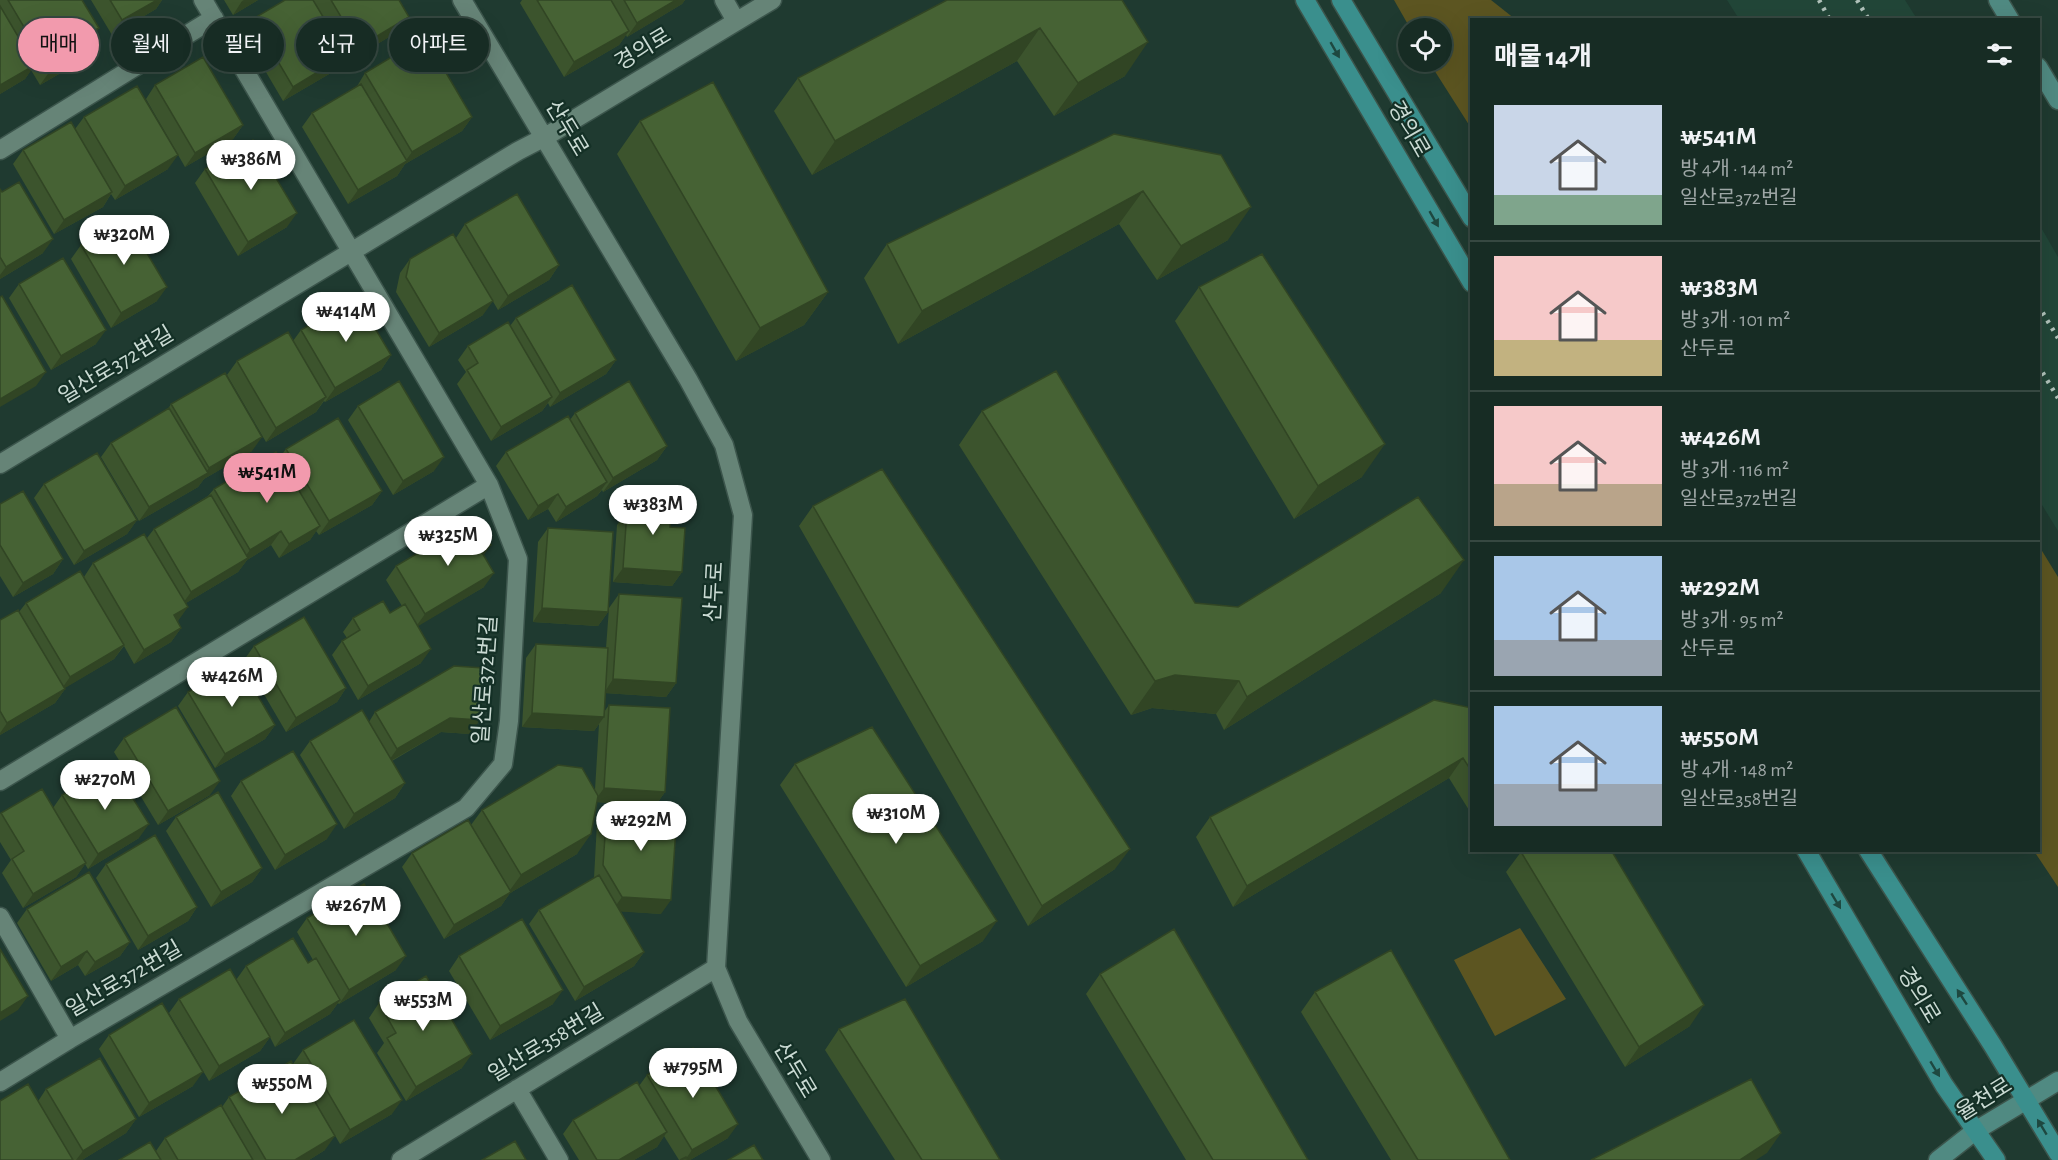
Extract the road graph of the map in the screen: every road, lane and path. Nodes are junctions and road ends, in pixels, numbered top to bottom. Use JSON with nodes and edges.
{"nodes":[{"id":1,"x":203,"y":0,"type":"edge"},
{"id":2,"x":462,"y":0,"type":"edge"},
{"id":3,"x":724,"y":0,"type":"edge"},
{"id":4,"x":772,"y":0,"type":"edge"},
{"id":5,"x":1305,"y":0,"type":"edge"},
{"id":6,"x":1341,"y":0,"type":"edge"},
{"id":7,"x":1998,"y":0,"type":"edge"},
{"id":8,"x":214,"y":18,"type":"edge"},
{"id":9,"x":2009,"y":18,"type":"edge"},
{"id":10,"x":736,"y":21,"type":"junction"},
{"id":11,"x":203,"y":25,"type":"edge"},
{"id":12,"x":2040,"y":71,"type":"edge"},
{"id":13,"x":246,"y":72,"type":"edge"},
{"id":14,"x":2058,"y":100,"type":"edge"},
{"id":15,"x":545,"y":137,"type":"junction"},
{"id":16,"x":0,"y":150,"type":"edge"},
{"id":17,"x":1470,"y":215,"type":"edge"},
{"id":18,"x":350,"y":251,"type":"junction"},
{"id":19,"x":1470,"y":279,"type":"edge"},
{"id":20,"x":0,"y":464,"type":"edge"},
{"id":21,"x":489,"y":485,"type":"junction"},
{"id":22,"x":0,"y":781,"type":"edge"},
{"id":23,"x":1807,"y":852,"type":"edge"},
{"id":24,"x":1869,"y":852,"type":"edge"},
{"id":25,"x":0,"y":917,"type":"edge"},
{"id":26,"x":716,"y":968,"type":"junction"},
{"id":27,"x":70,"y":1039,"type":"junction"},
{"id":28,"x":0,"y":1082,"type":"edge"},
{"id":29,"x":2058,"y":1082,"type":"edge"},
{"id":30,"x":517,"y":1089,"type":"junction"},
{"id":31,"x":2026,"y":1101,"type":"junction"},
{"id":32,"x":1975,"y":1131,"type":"junction"},
{"id":33,"x":2058,"y":1153,"type":"edge"},
{"id":34,"x":401,"y":1160,"type":"edge"},
{"id":35,"x":559,"y":1160,"type":"edge"},
{"id":36,"x":821,"y":1160,"type":"edge"},
{"id":37,"x":1938,"y":1160,"type":"edge"},
{"id":38,"x":1996,"y":1160,"type":"edge"}],
"edges":[{"from":1,"to":8,"type":"street","name":"일산로372번길"},
{"from":2,"to":15,"type":"street","name":"산두로"},
{"from":3,"to":10,"type":"street"},
{"from":4,"to":10,"type":"street","name":"경의로"},
{"from":5,"to":19,"type":"main road","name":"경의로","one_way":true},
{"from":6,"to":17,"type":"main road","name":"경의로"},
{"from":7,"to":9,"type":"main road"},
{"from":10,"to":15,"type":"street","name":"경의로"},
{"from":11,"to":16,"type":"street"},
{"from":12,"to":14,"type":"main road"},
{"from":13,"to":18,"type":"street","name":"일산로372번길"},
{"from":15,"to":18,"type":"street","name":"일산로372번길"},
{"from":15,"to":26,"type":"street","name":"산두로"},
{"from":18,"to":20,"type":"street","name":"일산로372번길"},
{"from":18,"to":21,"type":"street","name":"일산로372번길"},
{"from":21,"to":22,"type":"street"},
{"from":21,"to":27,"type":"street","name":"일산로372번길"},
{"from":23,"to":32,"type":"main road","name":"경의로","one_way":true},
{"from":31,"to":24,"type":"main road","name":"경의로","one_way":true},
{"from":25,"to":27,"type":"street","name":"일산로372번길"},
{"from":26,"to":30,"type":"street","name":"일산로358번길"},
{"from":26,"to":36,"type":"street","name":"산두로"},
{"from":27,"to":28,"type":"street","name":"일산로372번길"},
{"from":29,"to":31,"type":"main road","name":"율천로"},
{"from":30,"to":34,"type":"street","name":"일산로358번길"},
{"from":30,"to":35,"type":"street"},
{"from":31,"to":32,"type":"main road","name":"율천로"},
{"from":33,"to":31,"type":"main road","name":"경의로","one_way":true},
{"from":32,"to":37,"type":"main road","name":"율천로"},
{"from":32,"to":38,"type":"main road","name":"경의로"}]}
